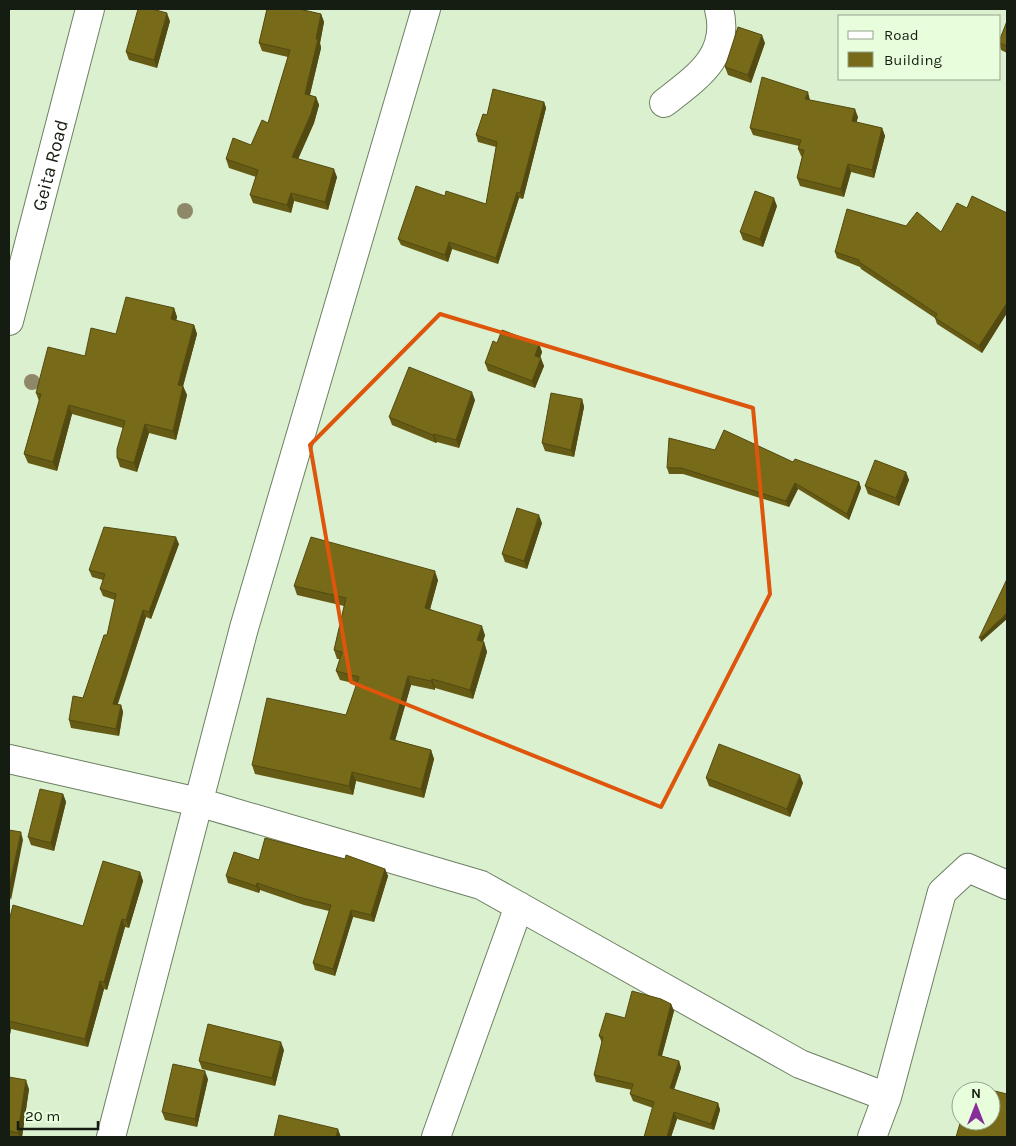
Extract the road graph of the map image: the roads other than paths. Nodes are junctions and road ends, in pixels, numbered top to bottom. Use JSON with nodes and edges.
{"nodes":[{"id":1,"x":90,"y":9,"type":"edge"},
{"id":2,"x":426,"y":9,"type":"edge"},
{"id":3,"x":719,"y":9,"type":"edge"},
{"id":4,"x":664,"y":103,"type":"dead end"},
{"id":5,"x":9,"y":321,"type":"edge"},
{"id":6,"x":9,"y":758,"type":"edge"},
{"id":7,"x":198,"y":802,"type":"junction"},
{"id":8,"x":1007,"y":885,"type":"edge"},
{"id":9,"x":519,"y":906,"type":"junction"},
{"id":10,"x":887,"y":1097,"type":"junction"},
{"id":11,"x":111,"y":1137,"type":"edge"},
{"id":12,"x":436,"y":1137,"type":"edge"},
{"id":13,"x":872,"y":1137,"type":"edge"}],
"edges":[{"from":1,"to":5,"type":"street","name":"Geita Road"},
{"from":2,"to":7,"type":"street"},
{"from":3,"to":4,"type":"street"},
{"from":6,"to":7,"type":"street"},
{"from":7,"to":9,"type":"street"},
{"from":7,"to":11,"type":"street"},
{"from":8,"to":10,"type":"street"},
{"from":9,"to":10,"type":"street"},
{"from":9,"to":12,"type":"street"},
{"from":10,"to":13,"type":"street"}]}
